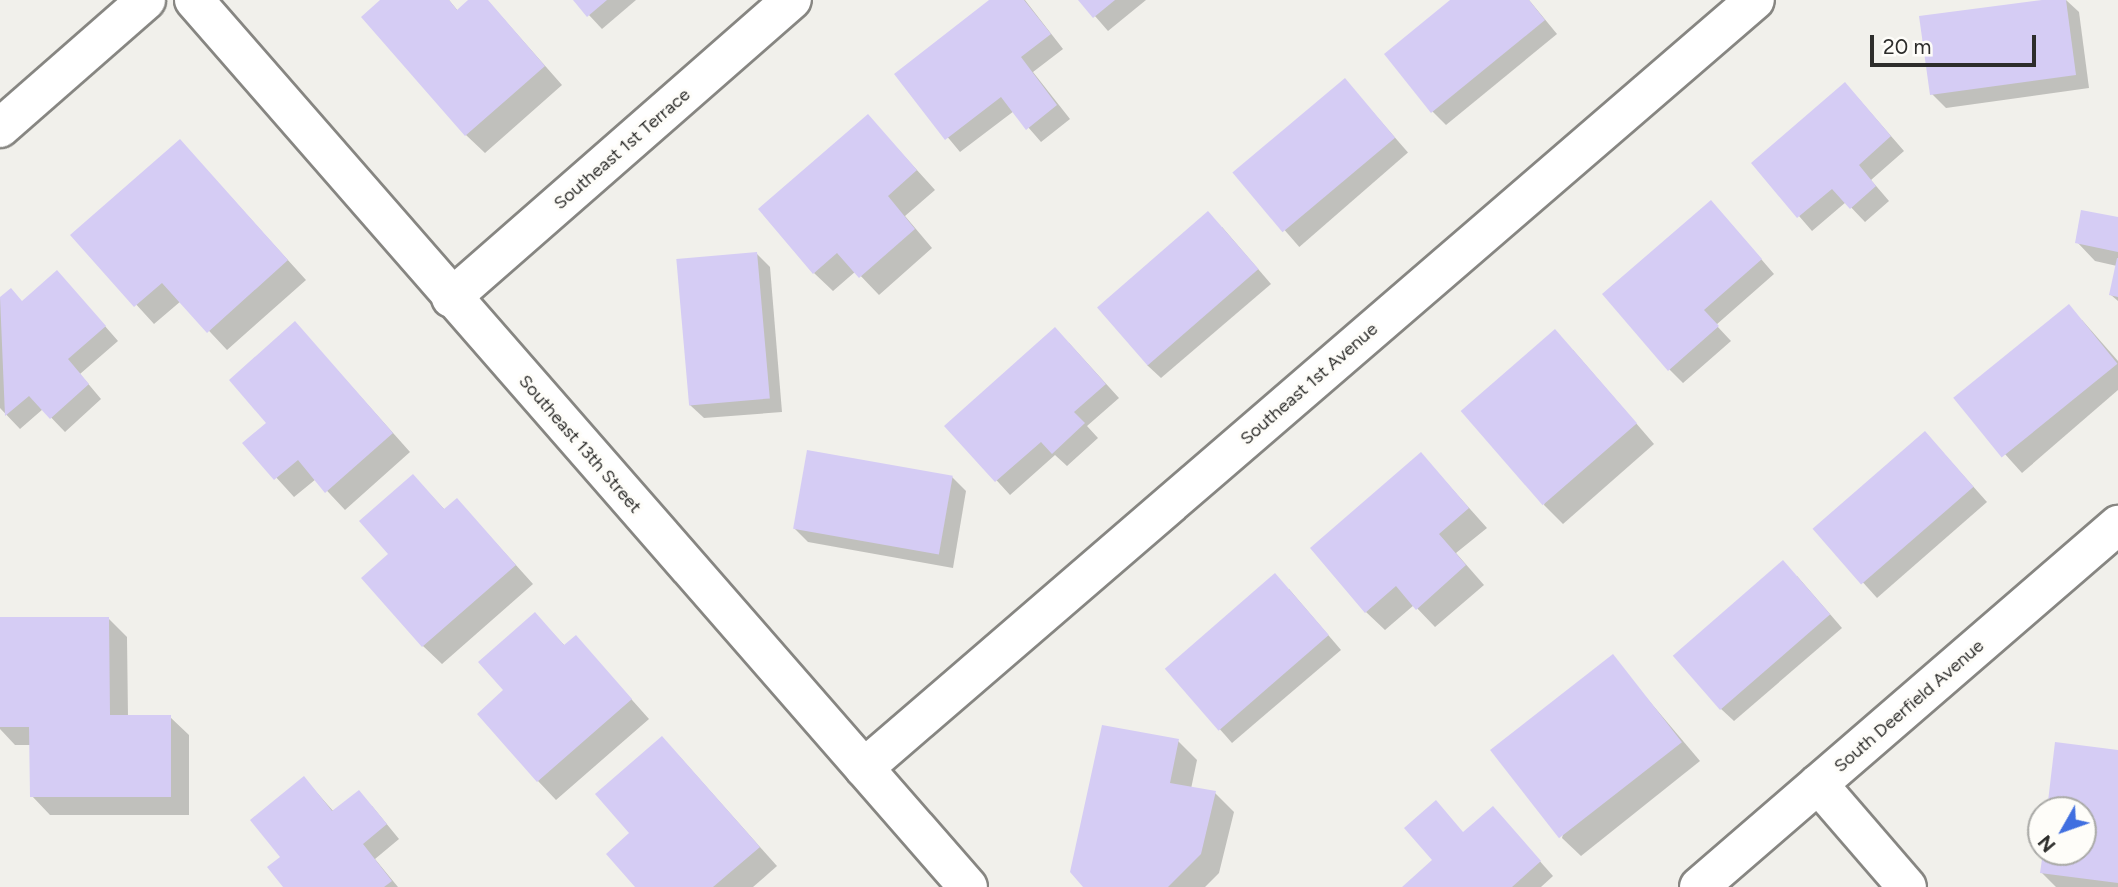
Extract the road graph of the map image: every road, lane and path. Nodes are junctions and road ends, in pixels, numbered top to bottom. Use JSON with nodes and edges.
{"nodes":[{"id":1,"x":146,"y":0,"type":"edge"},
{"id":2,"x":194,"y":0,"type":"edge"},
{"id":3,"x":792,"y":0,"type":"edge"},
{"id":4,"x":1755,"y":0,"type":"edge"},
{"id":5,"x":0,"y":128,"type":"edge"},
{"id":6,"x":451,"y":298,"type":"junction"},
{"id":7,"x":2118,"y":525,"type":"edge"},
{"id":8,"x":864,"y":768,"type":"junction"},
{"id":9,"x":1818,"y":784,"type":"junction"},
{"id":10,"x":968,"y":887,"type":"edge"},
{"id":11,"x":1699,"y":887,"type":"edge"},
{"id":12,"x":1907,"y":887,"type":"edge"}],
"edges":[{"from":1,"to":5,"type":"street"},
{"from":2,"to":6,"type":"street","name":"Southeast 13th Street"},
{"from":3,"to":6,"type":"street","name":"Southeast 1st Terrace"},
{"from":4,"to":8,"type":"street","name":"Southeast 1st Avenue"},
{"from":6,"to":8,"type":"street","name":"Southeast 13th Street"},
{"from":7,"to":9,"type":"street","name":"South Deerfield Avenue"},
{"from":8,"to":10,"type":"street","name":"Southeast 13th Street"},
{"from":9,"to":11,"type":"street","name":"South Deerfield Avenue"},
{"from":9,"to":12,"type":"street"}]}
